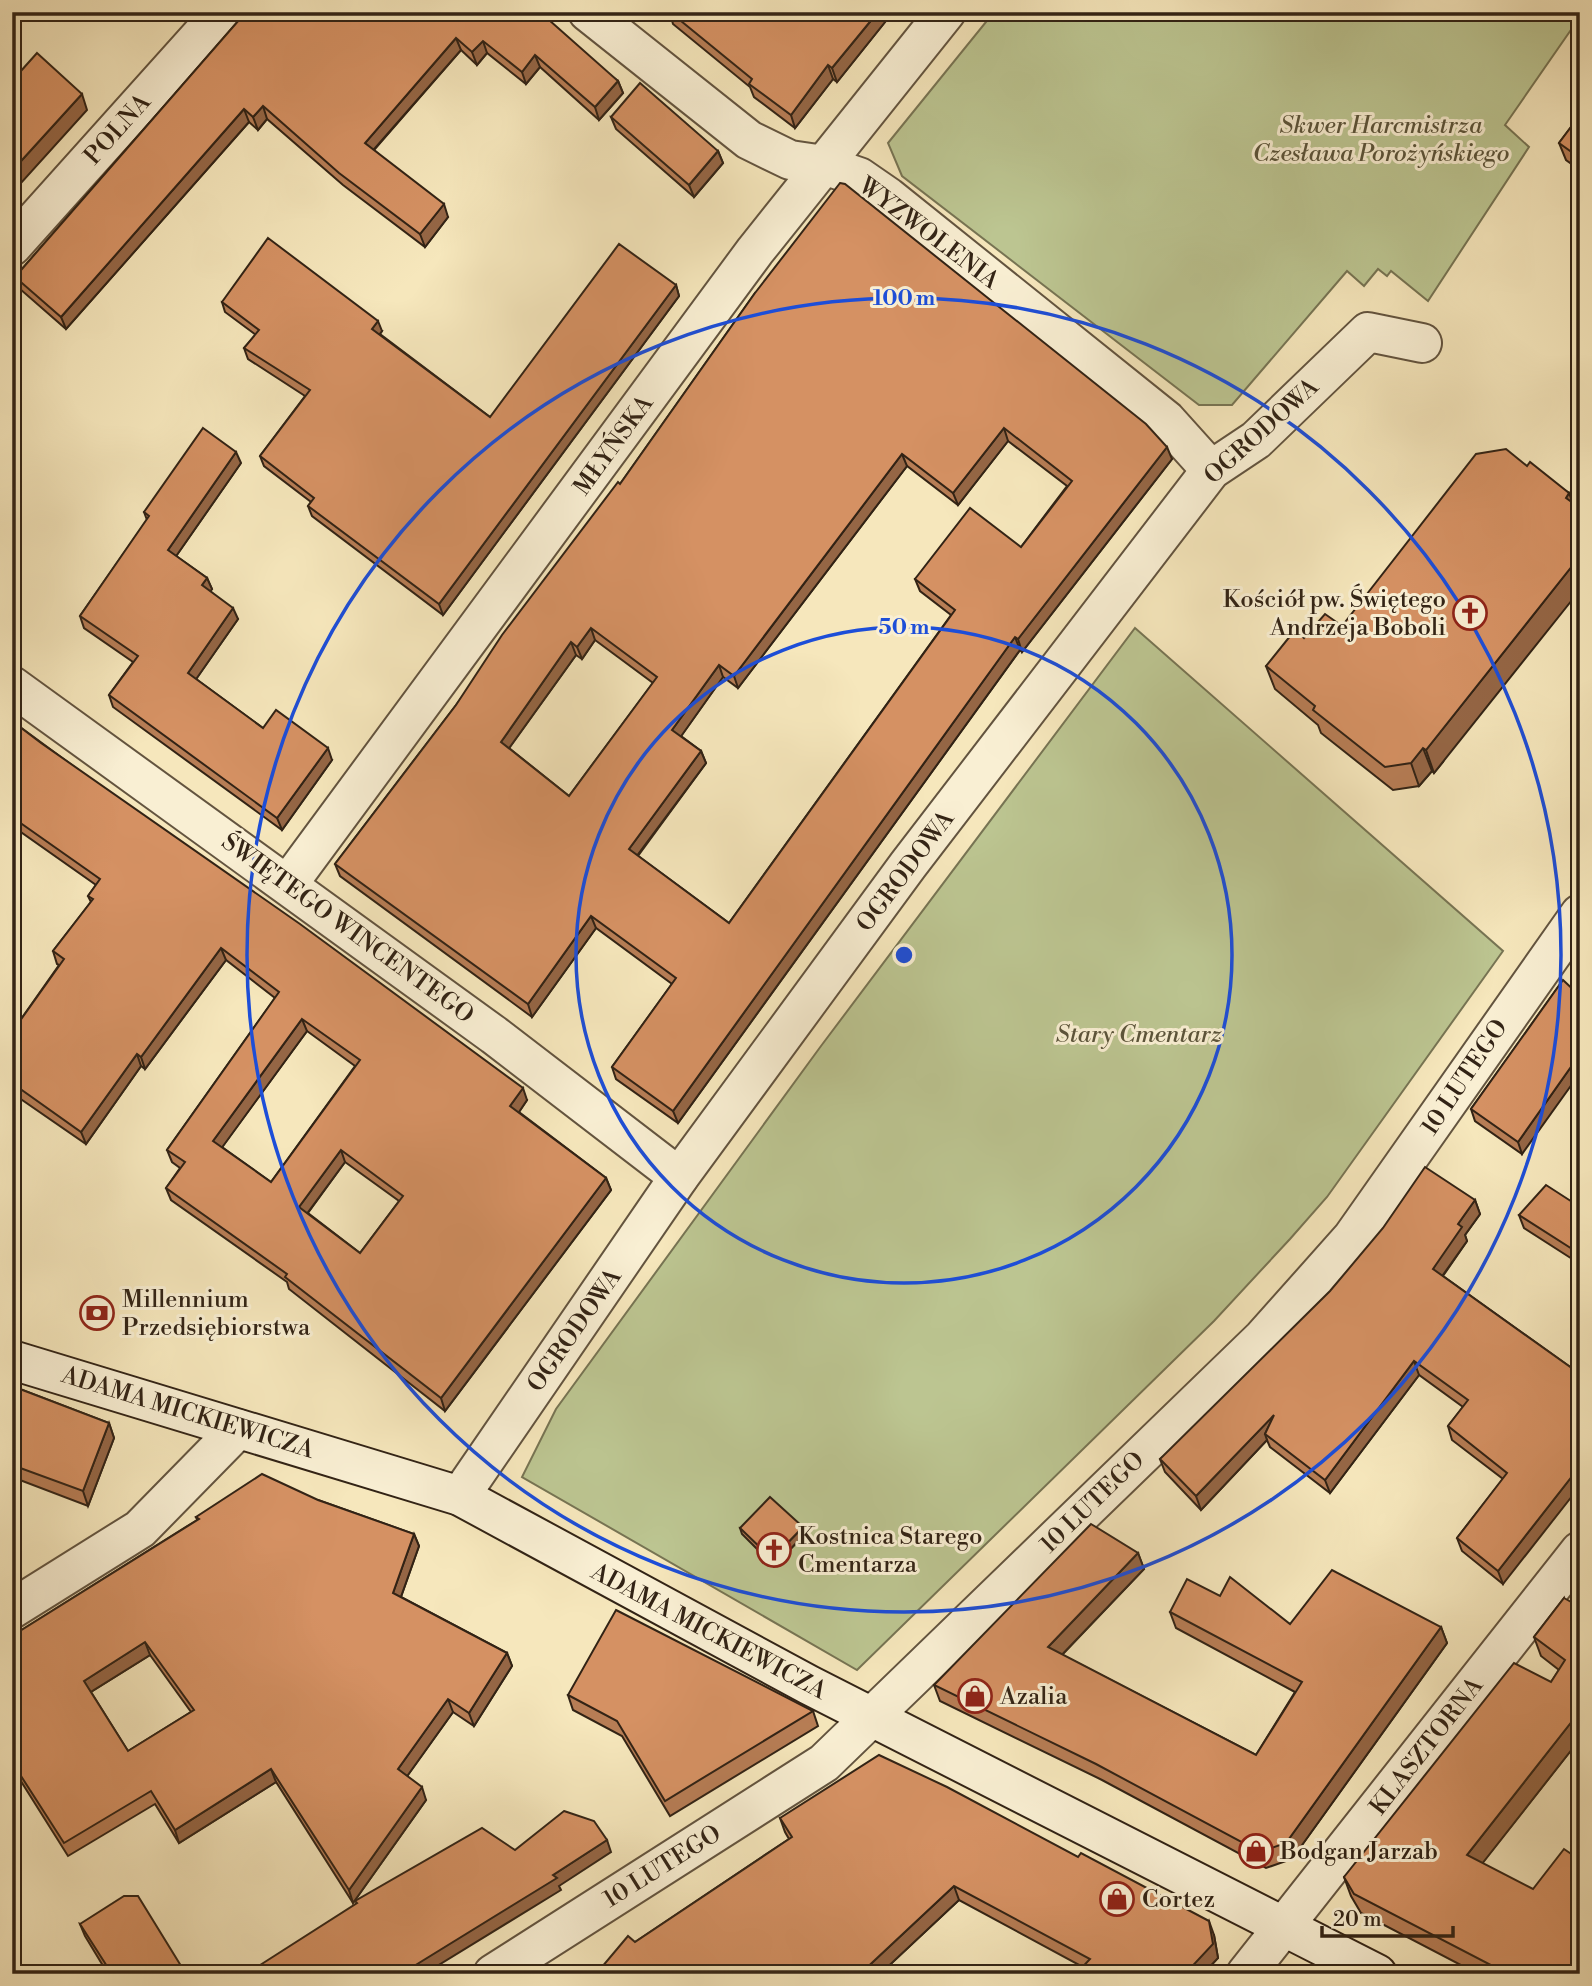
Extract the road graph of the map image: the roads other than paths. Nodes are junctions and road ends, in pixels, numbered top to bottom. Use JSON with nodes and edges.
{"nodes":[{"id":1,"x":588,"y":12,"type":"edge"},
{"id":2,"x":946,"y":12,"type":"edge"},
{"id":3,"x":221,"y":13,"type":"edge"},
{"id":4,"x":824,"y":165,"type":"junction"},
{"id":5,"x":12,"y":246,"type":"edge"},
{"id":6,"x":1422,"y":343,"type":"dead end"},
{"id":7,"x":1212,"y":470,"type":"junction"},
{"id":8,"x":12,"y":686,"type":"edge"},
{"id":9,"x":288,"y":884,"type":"junction"},
{"id":10,"x":1572,"y":940,"type":"edge"},
{"id":11,"x":679,"y":1177,"type":"junction"},
{"id":12,"x":12,"y":1360,"type":"edge"},
{"id":13,"x":238,"y":1429,"type":"junction"},
{"id":14,"x":460,"y":1496,"type":"junction"},
{"id":15,"x":1580,"y":1551,"type":"edge"},
{"id":16,"x":12,"y":1609,"type":"edge"},
{"id":17,"x":874,"y":1717,"type":"junction"},
{"id":18,"x":1284,"y":1927,"type":"junction"},
{"id":19,"x":493,"y":1974,"type":"edge"},
{"id":20,"x":1247,"y":1974,"type":"edge"},
{"id":21,"x":1377,"y":1974,"type":"edge"}],
"edges":[{"from":1,"to":4,"type":"street","name":"WYZWOLENIA"},
{"from":2,"to":4,"type":"street","name":"MŁYŃSKA"},
{"from":3,"to":5,"type":"street","name":"POLNA"},
{"from":4,"to":7,"type":"street","name":"WYZWOLENIA"},
{"from":4,"to":9,"type":"street","name":"MŁYŃSKA"},
{"from":6,"to":7,"type":"street","name":"OGRODOWA"},
{"from":7,"to":11,"type":"street","name":"OGRODOWA"},
{"from":8,"to":9,"type":"street","name":"ŚWIĘTEGO WINCENTEGO"},
{"from":9,"to":11,"type":"street","name":"ŚWIĘTEGO WINCENTEGO"},
{"from":10,"to":17,"type":"street","name":"10 LUTEGO"},
{"from":11,"to":14,"type":"street","name":"OGRODOWA"},
{"from":12,"to":13,"type":"street","name":"ADAMA MICKIEWICZA"},
{"from":13,"to":14,"type":"street","name":"ADAMA MICKIEWICZA"},
{"from":13,"to":16,"type":"street"},
{"from":14,"to":17,"type":"street","name":"ADAMA MICKIEWICZA"},
{"from":15,"to":18,"type":"street","name":"KLASZTORNA"},
{"from":17,"to":18,"type":"street","name":"ADAMA MICKIEWICZA"},
{"from":17,"to":19,"type":"street","name":"10 LUTEGO"},
{"from":18,"to":20,"type":"street","name":"KLASZTORNA"},
{"from":18,"to":21,"type":"street","name":"ADAMA MICKIEWICZA"}]}
